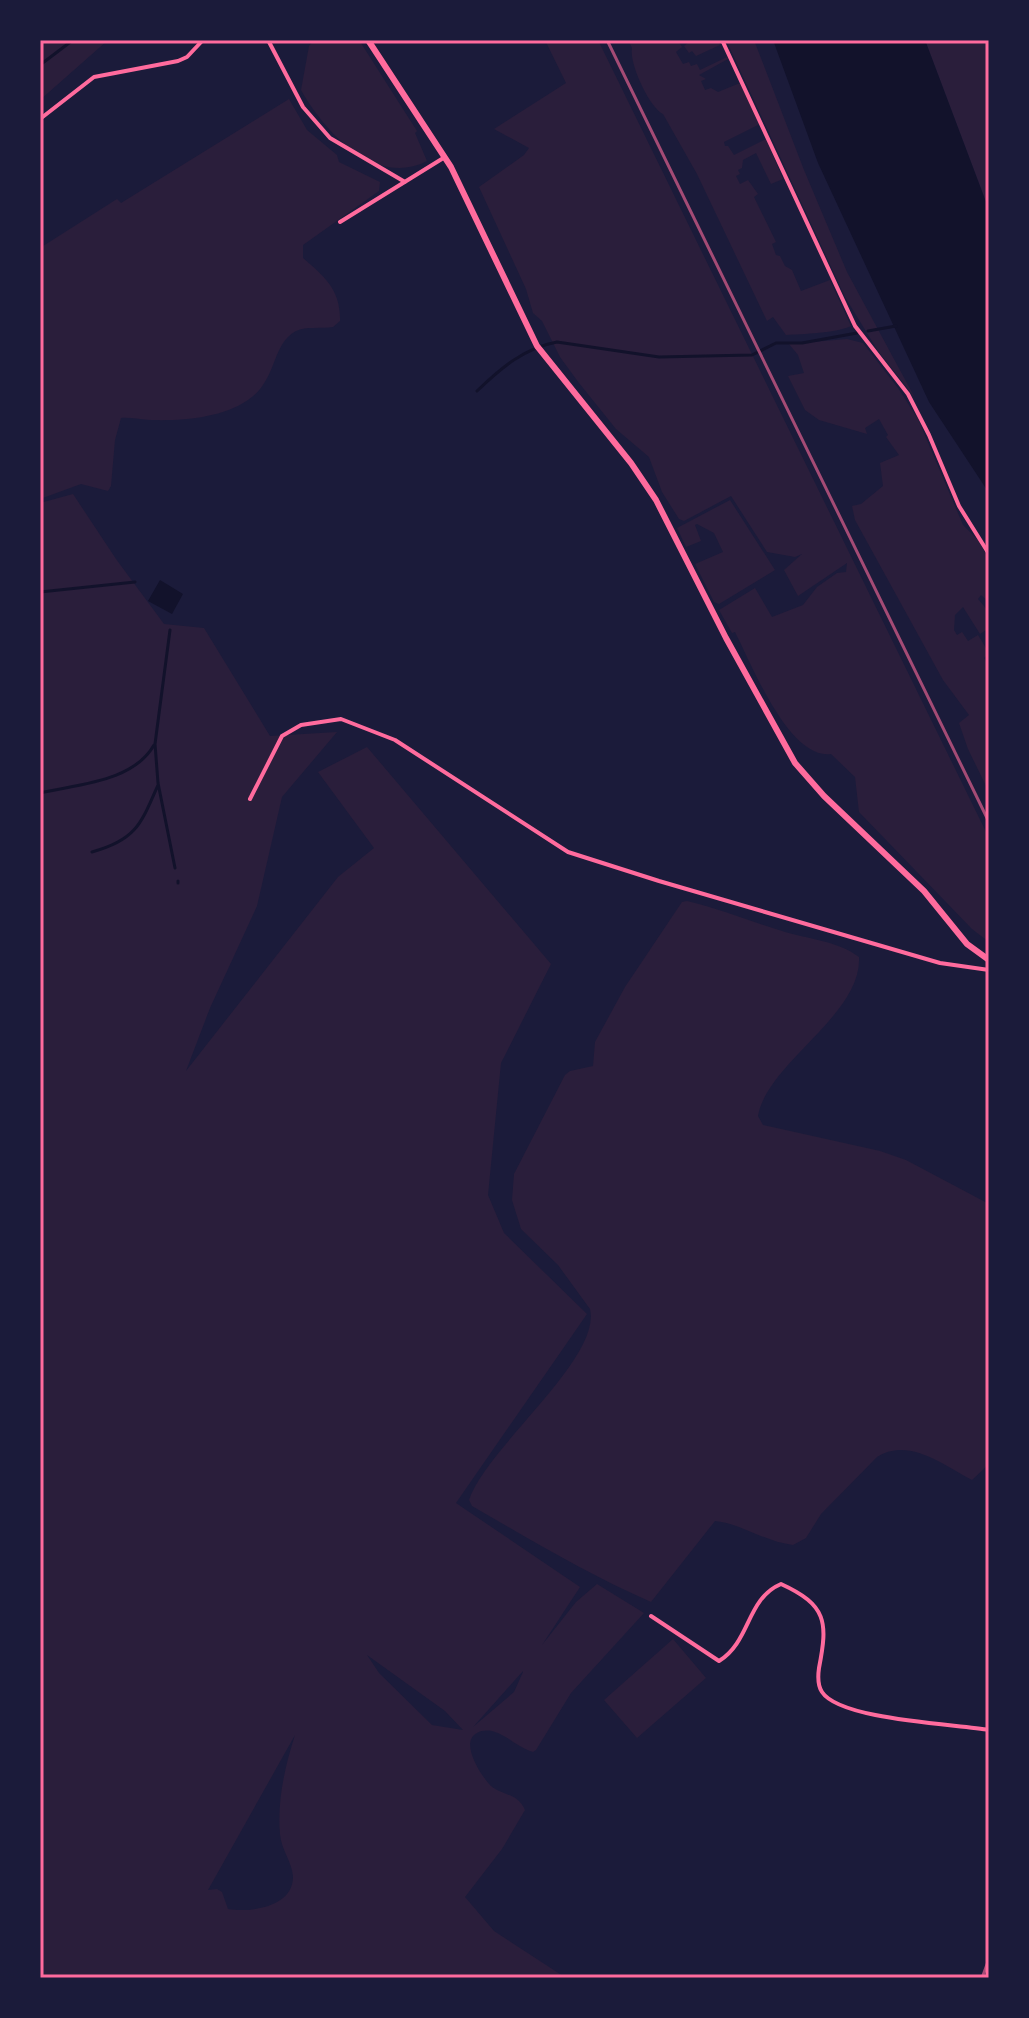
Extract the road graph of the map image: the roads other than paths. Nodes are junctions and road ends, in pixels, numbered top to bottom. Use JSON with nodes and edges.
{"nodes":[{"id":1,"x":203,"y":40,"type":"edge"},
{"id":2,"x":268,"y":40,"type":"edge"},
{"id":3,"x":368,"y":40,"type":"edge"},
{"id":4,"x":722,"y":40,"type":"edge"},
{"id":5,"x":40,"y":119,"type":"edge"},
{"id":6,"x":445,"y":157,"type":"junction"},
{"id":7,"x":405,"y":182,"type":"junction"},
{"id":8,"x":340,"y":222,"type":"dead end"},
{"id":9,"x":989,"y":554,"type":"edge"},
{"id":10,"x":250,"y":799,"type":"dead end"},
{"id":11,"x":989,"y":960,"type":"edge"},
{"id":12,"x":989,"y":970,"type":"edge"},
{"id":13,"x":651,"y":1616,"type":"dead end"},
{"id":14,"x":989,"y":1730,"type":"edge"}],
"edges":[{"from":1,"to":5,"type":"street"},
{"from":2,"to":7,"type":"street"},
{"from":3,"to":6,"type":"main road"},
{"from":4,"to":9,"type":"street"},
{"from":6,"to":7,"type":"street"},
{"from":6,"to":11,"type":"main road"},
{"from":7,"to":8,"type":"street"},
{"from":10,"to":12,"type":"street"},
{"from":13,"to":14,"type":"street"}]}
